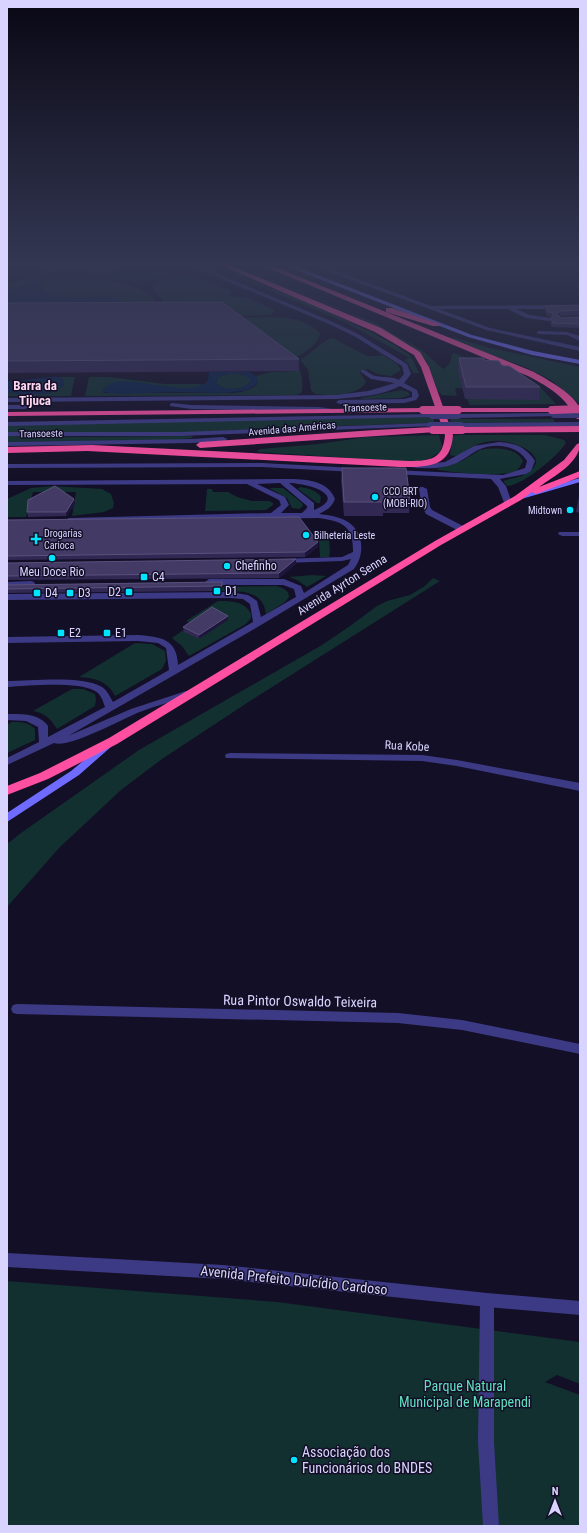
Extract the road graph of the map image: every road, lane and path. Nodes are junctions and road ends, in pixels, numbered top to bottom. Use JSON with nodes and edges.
{"nodes":[{"id":1,"x":359,"y":337,"type":"edge"},
{"id":2,"x":389,"y":337,"type":"edge"},
{"id":3,"x":437,"y":337,"type":"edge"},
{"id":4,"x":474,"y":337,"type":"edge"},
{"id":5,"x":523,"y":337,"type":"edge"},
{"id":6,"x":580,"y":349,"type":"edge"},
{"id":7,"x":580,"y":362,"type":"edge"},
{"id":8,"x":363,"y":371,"type":"dead end"},
{"id":9,"x":373,"y":378,"type":"junction"},
{"id":10,"x":400,"y":383,"type":"junction"},
{"id":11,"x":362,"y":394,"type":"junction"},
{"id":12,"x":7,"y":400,"type":"edge"},
{"id":13,"x":172,"y":405,"type":"junction"},
{"id":14,"x":7,"y":407,"type":"edge"},
{"id":15,"x":580,"y":409,"type":"edge"},
{"id":16,"x":338,"y":411,"type":"junction"},
{"id":17,"x":553,"y":412,"type":"junction"},
{"id":18,"x":458,"y":413,"type":"junction"},
{"id":19,"x":7,"y":414,"type":"edge"},
{"id":20,"x":580,"y":416,"type":"edge"},
{"id":21,"x":7,"y":419,"type":"edge"},
{"id":22,"x":151,"y":420,"type":"junction"},
{"id":23,"x":7,"y":424,"type":"edge"},
{"id":24,"x":580,"y":424,"type":"edge"},
{"id":25,"x":552,"y":427,"type":"junction"},
{"id":26,"x":432,"y":428,"type":"junction"},
{"id":27,"x":290,"y":429,"type":"junction"},
{"id":28,"x":580,"y":429,"type":"edge"},
{"id":29,"x":7,"y":434,"type":"edge"},
{"id":30,"x":7,"y":444,"type":"edge"},
{"id":31,"x":580,"y":446,"type":"edge"},
{"id":32,"x":85,"y":448,"type":"junction"},
{"id":33,"x":7,"y":450,"type":"edge"},
{"id":34,"x":400,"y":464,"type":"junction"},
{"id":35,"x":7,"y":466,"type":"edge"},
{"id":36,"x":364,"y":470,"type":"edge"},
{"id":37,"x":384,"y":472,"type":"edge"},
{"id":38,"x":580,"y":474,"type":"edge"},
{"id":39,"x":494,"y":477,"type":"junction"},
{"id":40,"x":580,"y":480,"type":"edge"},
{"id":41,"x":246,"y":481,"type":"junction"},
{"id":42,"x":282,"y":481,"type":"junction"},
{"id":43,"x":7,"y":483,"type":"edge"},
{"id":44,"x":423,"y":489,"type":"dead end"},
{"id":45,"x":518,"y":498,"type":"junction"},
{"id":46,"x":508,"y":503,"type":"junction"},
{"id":47,"x":307,"y":515,"type":"junction"},
{"id":48,"x":273,"y":516,"type":"junction"},
{"id":49,"x":61,"y":520,"type":"edge"},
{"id":50,"x":462,"y":529,"type":"junction"},
{"id":51,"x":562,"y":534,"type":"dead end"},
{"id":52,"x":580,"y":535,"type":"edge"},
{"id":53,"x":358,"y":552,"type":"junction"},
{"id":54,"x":277,"y":561,"type":"edge"},
{"id":55,"x":203,"y":582,"type":"edge"},
{"id":56,"x":41,"y":584,"type":"edge"},
{"id":57,"x":7,"y":585,"type":"edge"},
{"id":58,"x":7,"y":597,"type":"edge"},
{"id":59,"x":301,"y":598,"type":"junction"},
{"id":60,"x":258,"y":623,"type":"junction"},
{"id":61,"x":7,"y":640,"type":"edge"},
{"id":62,"x":174,"y":671,"type":"junction"},
{"id":63,"x":7,"y":684,"type":"edge"},
{"id":64,"x":200,"y":689,"type":"junction"},
{"id":65,"x":110,"y":708,"type":"junction"},
{"id":66,"x":7,"y":717,"type":"edge"},
{"id":67,"x":112,"y":741,"type":"junction"},
{"id":68,"x":44,"y":744,"type":"junction"},
{"id":69,"x":230,"y":756,"type":"dead end"},
{"id":70,"x":7,"y":762,"type":"edge"},
{"id":71,"x":580,"y":787,"type":"edge"},
{"id":72,"x":7,"y":791,"type":"edge"},
{"id":73,"x":7,"y":818,"type":"edge"},
{"id":74,"x":17,"y":1009,"type":"dead end"},
{"id":75,"x":580,"y":1049,"type":"edge"},
{"id":76,"x":7,"y":1260,"type":"edge"},
{"id":77,"x":487,"y":1300,"type":"junction"},
{"id":78,"x":580,"y":1308,"type":"edge"},
{"id":79,"x":491,"y":1526,"type":"edge"}],
"edges":[{"from":1,"to":10,"type":"street"},
{"from":2,"to":34,"type":"highway"},
{"from":3,"to":20,"type":"highway"},
{"from":4,"to":7,"type":"main road"},
{"from":5,"to":6,"type":"street"},
{"from":8,"to":9,"type":"street"},
{"from":9,"to":10,"type":"street"},
{"from":9,"to":11,"type":"street"},
{"from":10,"to":11,"type":"street"},
{"from":10,"to":13,"type":"street"},
{"from":11,"to":12,"type":"street"},
{"from":13,"to":14,"type":"street"},
{"from":13,"to":16,"type":"street"},
{"from":15,"to":17,"type":"highway","name":"Avenida das Américas","bridge":true},
{"from":16,"to":18,"type":"highway","name":"Avenida das Américas","bridge":true},
{"from":16,"to":19,"type":"highway","name":"Avenida das Américas"},
{"from":17,"to":18,"type":"highway","name":"Avenida das Américas"},
{"from":17,"to":20,"type":"street","bridge":true},
{"from":18,"to":22,"type":"street","name":"Transoeste","bridge":true},
{"from":21,"to":22,"type":"street","name":"Transoeste"},
{"from":22,"to":23,"type":"street","name":"Transoeste"},
{"from":24,"to":25,"type":"street"},
{"from":25,"to":26,"type":"highway","name":"Avenida das Américas","bridge":true},
{"from":25,"to":28,"type":"highway","name":"Avenida das Américas"},
{"from":26,"to":27,"type":"street","name":"Transoeste"},
{"from":26,"to":32,"type":"highway","name":"Avenida das Américas"},
{"from":27,"to":29,"type":"street","name":"Transoeste"},
{"from":27,"to":30,"type":"street","name":"Transoeste"},
{"from":31,"to":45,"type":"highway","name":"Avenida Ayrton Senna"},
{"from":32,"to":33,"type":"highway","name":"Avenida das Américas"},
{"from":32,"to":34,"type":"highway"},
{"from":34,"to":39,"type":"street"},
{"from":35,"to":36,"type":"street"},
{"from":37,"to":39,"type":"street"},
{"from":38,"to":45,"type":"highway"},
{"from":39,"to":46,"type":"street"},
{"from":40,"to":45,"type":"main road"},
{"from":41,"to":42,"type":"street"},
{"from":41,"to":43,"type":"street"},
{"from":41,"to":48,"type":"street"},
{"from":42,"to":47,"type":"street"},
{"from":42,"to":47,"type":"street"},
{"from":44,"to":50,"type":"street"},
{"from":45,"to":46,"type":"highway","name":"Avenida Ayrton Senna"},
{"from":46,"to":50,"type":"highway","name":"Avenida Ayrton Senna"},
{"from":47,"to":48,"type":"street"},
{"from":47,"to":53,"type":"street"},
{"from":48,"to":49,"type":"street"},
{"from":50,"to":64,"type":"highway","name":"Avenida Ayrton Senna"},
{"from":51,"to":52,"type":"street"},
{"from":53,"to":54,"type":"street"},
{"from":53,"to":59,"type":"street"},
{"from":55,"to":59,"type":"street"},
{"from":56,"to":57,"type":"street"},
{"from":58,"to":60,"type":"street"},
{"from":59,"to":60,"type":"street"},
{"from":60,"to":62,"type":"street"},
{"from":61,"to":62,"type":"street"},
{"from":62,"to":65,"type":"street"},
{"from":63,"to":65,"type":"street"},
{"from":64,"to":67,"type":"highway","name":"Avenida Ayrton Senna"},
{"from":64,"to":68,"type":"street"},
{"from":65,"to":68,"type":"street"},
{"from":66,"to":68,"type":"street"},
{"from":67,"to":72,"type":"highway","name":"Avenida Ayrton Senna"},
{"from":67,"to":73,"type":"main road","name":"Avenida Ayrton Senna"},
{"from":68,"to":70,"type":"street"},
{"from":69,"to":71,"type":"street","name":"Rua Kobe"},
{"from":74,"to":75,"type":"street","name":"Rua Pintor Oswaldo Teixeira"},
{"from":76,"to":77,"type":"street","name":"Avenida Prefeito Dulcídio Cardoso"},
{"from":77,"to":78,"type":"street","name":"Avenida Prefeito Dulcídio Cardoso"},
{"from":77,"to":79,"type":"street"}]}
